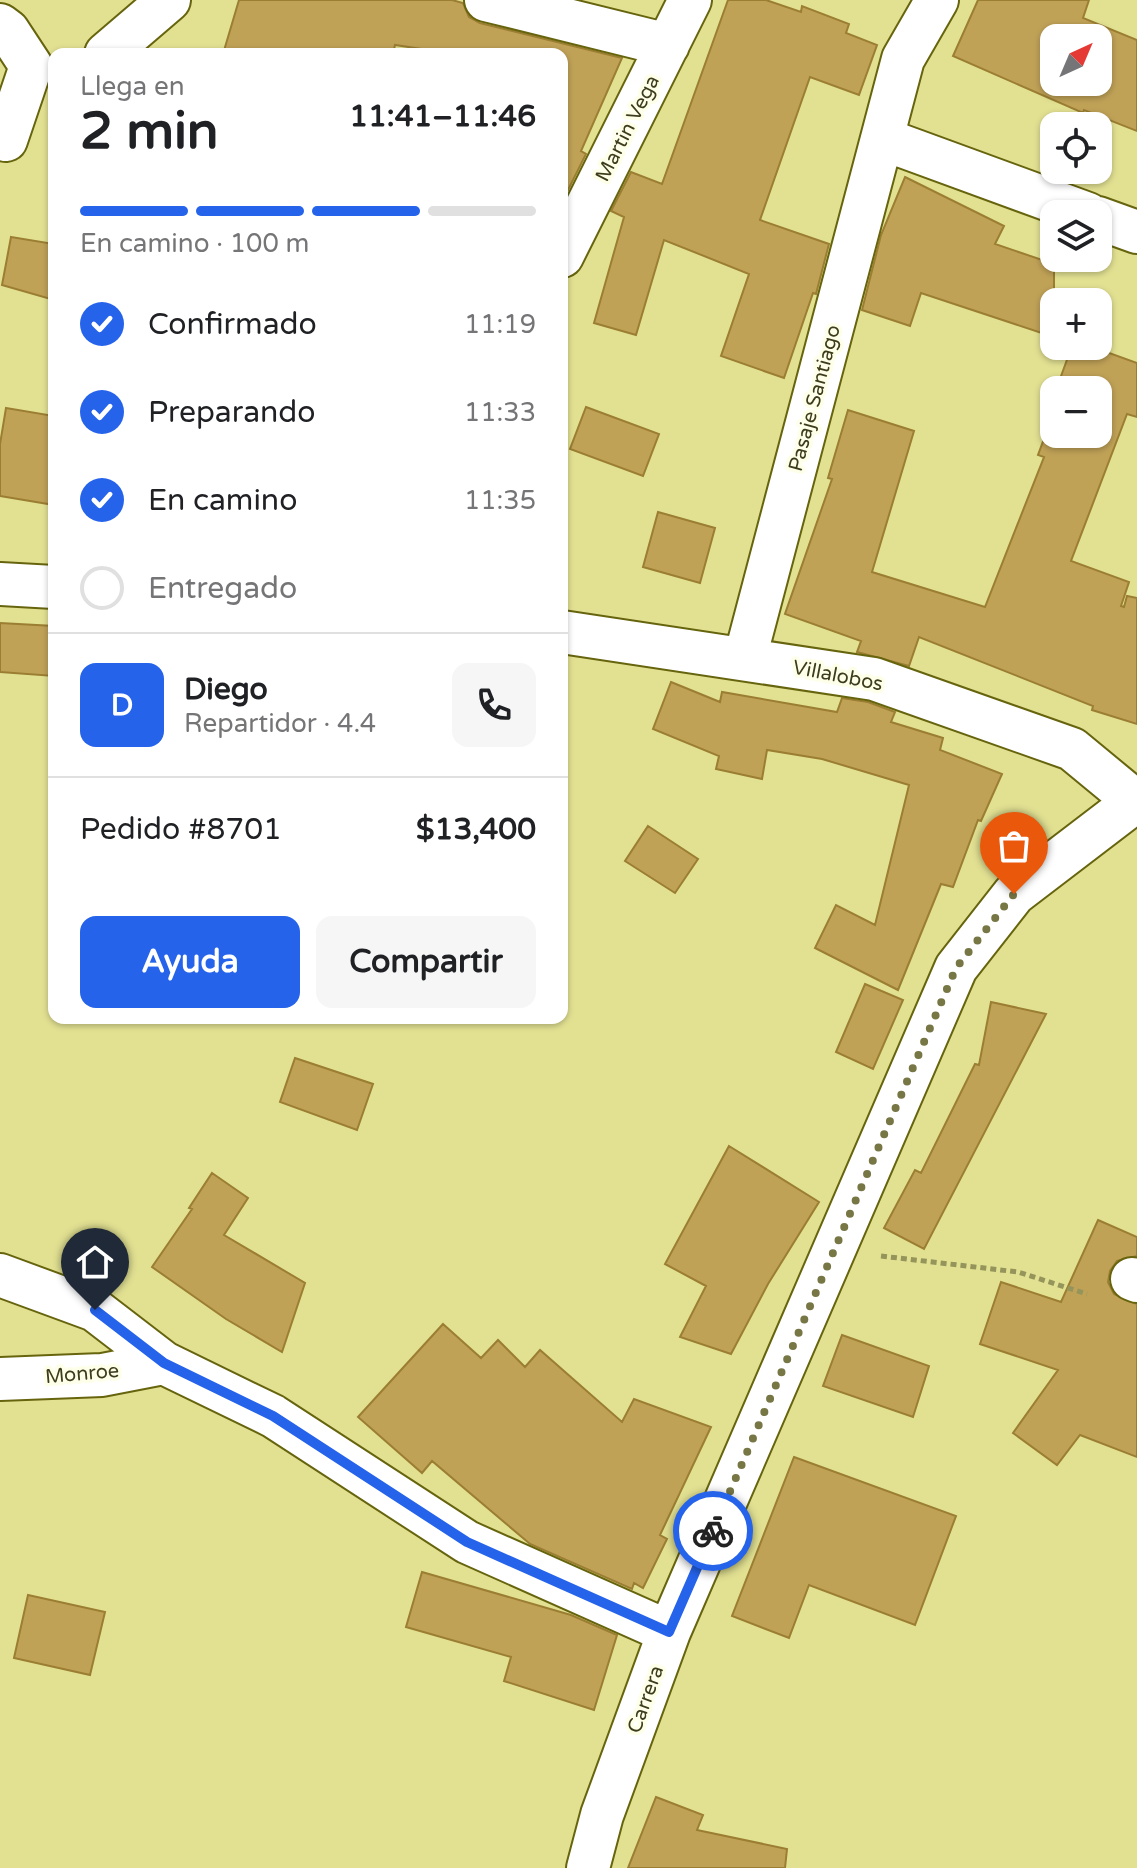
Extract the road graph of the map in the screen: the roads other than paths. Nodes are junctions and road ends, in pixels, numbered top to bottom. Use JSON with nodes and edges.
{"nodes":[{"id":1,"x":169,"y":0,"type":"edge"},
{"id":2,"x":486,"y":0,"type":"edge"},
{"id":3,"x":690,"y":0,"type":"edge"},
{"id":4,"x":937,"y":0,"type":"edge"},
{"id":5,"x":0,"y":25,"type":"edge"},
{"id":6,"x":668,"y":45,"type":"junction"},
{"id":7,"x":113,"y":48,"type":"edge"},
{"id":8,"x":48,"y":104,"type":"edge"},
{"id":9,"x":883,"y":139,"type":"junction"},
{"id":10,"x":3,"y":142,"type":"edge"},
{"id":11,"x":1050,"y":200,"type":"edge"},
{"id":12,"x":1112,"y":223,"type":"edge"},
{"id":13,"x":1137,"y":232,"type":"edge"},
{"id":14,"x":568,"y":239,"type":"edge"},
{"id":15,"x":0,"y":584,"type":"edge"},
{"id":16,"x":48,"y":587,"type":"edge"},
{"id":17,"x":568,"y":633,"type":"edge"},
{"id":18,"x":745,"y":658,"type":"junction"},
{"id":19,"x":1136,"y":801,"type":"edge"},
{"id":20,"x":0,"y":1275,"type":"edge"},
{"id":21,"x":164,"y":1363,"type":"junction"},
{"id":22,"x":0,"y":1379,"type":"edge"},
{"id":23,"x":669,"y":1632,"type":"junction"},
{"id":24,"x":588,"y":1868,"type":"edge"}],
"edges":[{"from":1,"to":7,"type":"street"},
{"from":2,"to":6,"type":"street"},
{"from":3,"to":6,"type":"street","name":"Martin Vega"},
{"from":4,"to":9,"type":"street","name":"Pasaje Santiago"},
{"from":5,"to":10,"type":"street"},
{"from":6,"to":14,"type":"street","name":"Martin Vega"},
{"from":8,"to":10,"type":"street"},
{"from":9,"to":11,"type":"street"},
{"from":9,"to":18,"type":"street","name":"Pasaje Santiago"},
{"from":12,"to":13,"type":"street"},
{"from":15,"to":16,"type":"street"},
{"from":17,"to":18,"type":"street","name":"Villalobos"},
{"from":18,"to":19,"type":"street","name":"Villalobos"},
{"from":19,"to":23,"type":"street","name":"Carrera"},
{"from":20,"to":21,"type":"street","name":"Monroe"},
{"from":21,"to":22,"type":"street","name":"Monroe"},
{"from":21,"to":23,"type":"street","name":"Monroe"},
{"from":23,"to":24,"type":"street","name":"Carrera"}]}
